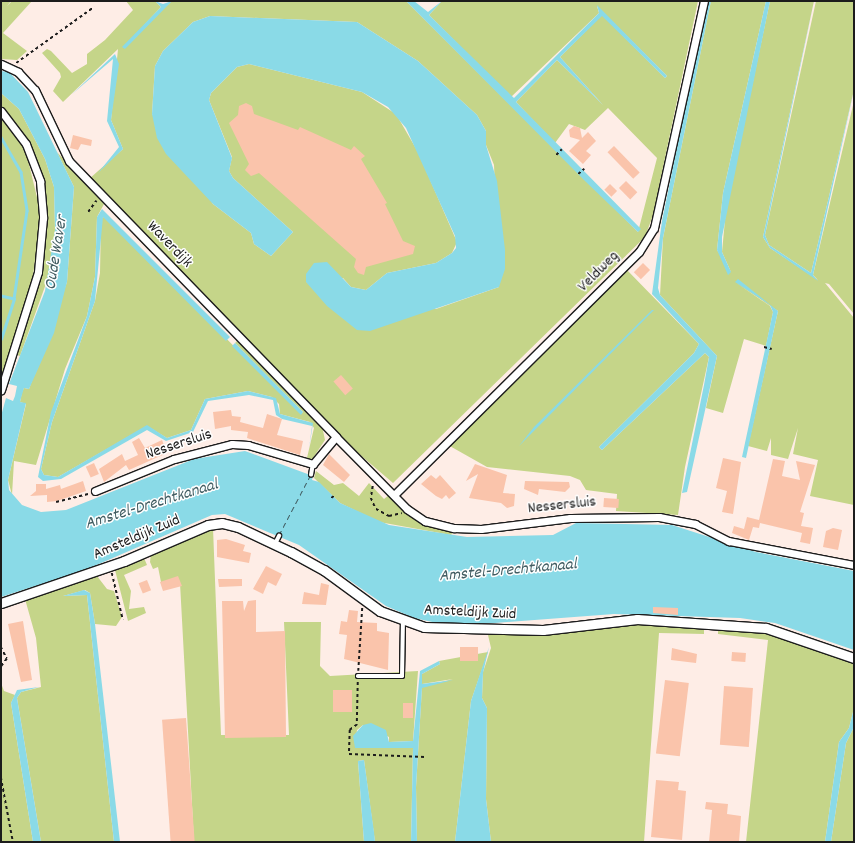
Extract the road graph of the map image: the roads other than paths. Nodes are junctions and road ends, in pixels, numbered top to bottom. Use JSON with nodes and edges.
{"nodes":[{"id":1,"x":704,"y":1,"type":"edge"},
{"id":2,"x":1,"y":64,"type":"edge"},
{"id":3,"x":1,"y":111,"type":"edge"},
{"id":4,"x":1,"y":390,"type":"edge"},
{"id":5,"x":336,"y":437,"type":"junction"},
{"id":6,"x":314,"y":464,"type":"junction"},
{"id":7,"x":310,"y":475,"type":"dead end"},
{"id":8,"x":95,"y":491,"type":"road end"},
{"id":9,"x":394,"y":495,"type":"junction"},
{"id":10,"x":854,"y":564,"type":"edge"},
{"id":11,"x":1,"y":603,"type":"edge"},
{"id":12,"x":403,"y":621,"type":"junction"},
{"id":13,"x":854,"y":658,"type":"edge"},
{"id":14,"x":358,"y":676,"type":"road end"}],
"edges":[{"from":1,"to":9,"type":"street","name":"Veldweg"},
{"from":2,"to":5,"type":"street","name":"Waverdijk"},
{"from":3,"to":4,"type":"street"},
{"from":5,"to":6,"type":"street"},
{"from":5,"to":9,"type":"street","name":"Nessersluis"},
{"from":6,"to":7,"type":"lane"},
{"from":6,"to":8,"type":"street","name":"Nessersluis"},
{"from":9,"to":10,"type":"street","name":"Nessersluis"},
{"from":11,"to":12,"type":"street","name":"Amsteldijk Zuid"},
{"from":12,"to":13,"type":"street","name":"Amsteldijk Zuid"},
{"from":12,"to":14,"type":"lane"}]}
